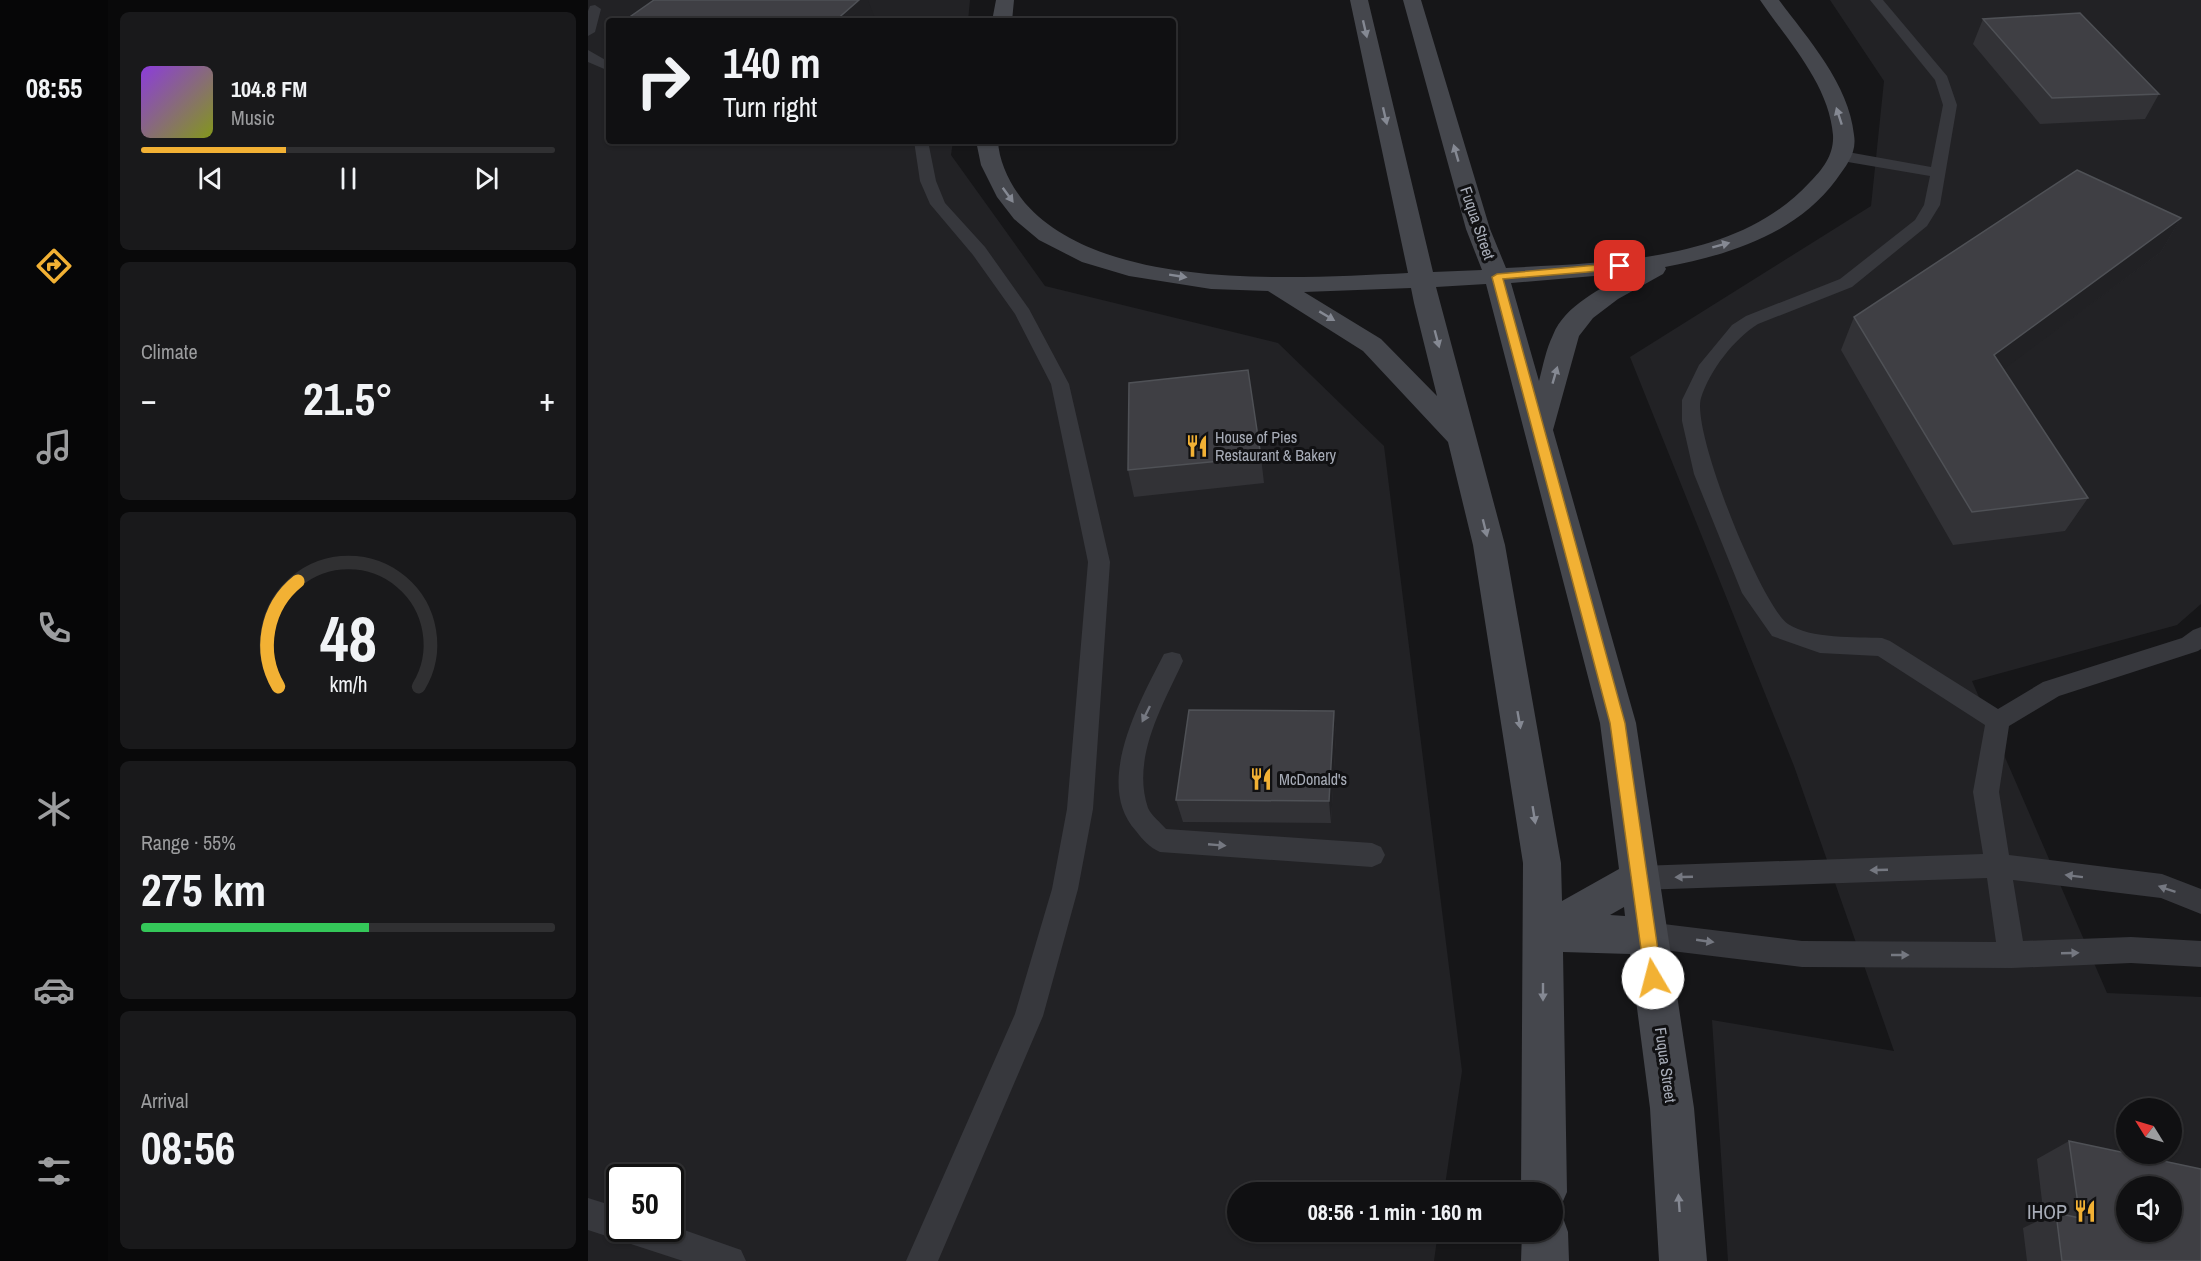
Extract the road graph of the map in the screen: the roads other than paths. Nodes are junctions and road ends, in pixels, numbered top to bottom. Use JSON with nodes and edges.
{"nodes":[{"id":1,"x":1005,"y":0,"type":"edge"},
{"id":2,"x":1359,"y":0,"type":"edge"},
{"id":3,"x":1412,"y":0,"type":"edge"},
{"id":4,"x":1769,"y":0,"type":"edge"},
{"id":5,"x":1876,"y":0,"type":"edge"},
{"id":6,"x":595,"y":7,"type":"edge"},
{"id":7,"x":1002,"y":18,"type":"edge"},
{"id":8,"x":588,"y":32,"type":"edge"},
{"id":9,"x":588,"y":54,"type":"edge"},
{"id":10,"x":606,"y":66,"type":"edge"},
{"id":11,"x":922,"y":144,"type":"edge"},
{"id":12,"x":988,"y":144,"type":"edge"},
{"id":13,"x":1842,"y":156,"type":"junction"},
{"id":14,"x":1936,"y":172,"type":"junction"},
{"id":15,"x":1676,"y":257,"type":"junction"},
{"id":16,"x":1497,"y":277,"type":"junction"},
{"id":17,"x":1423,"y":282,"type":"junction"},
{"id":18,"x":1277,"y":286,"type":"junction"},
{"id":19,"x":1538,"y":431,"type":"junction"},
{"id":20,"x":1463,"y":440,"type":"junction"},
{"id":21,"x":2201,"y":636,"type":"edge"},
{"id":22,"x":1172,"y":662,"type":"dead end"},
{"id":23,"x":1998,"y":722,"type":"junction"},
{"id":24,"x":1372,"y":855,"type":"dead end"},
{"id":25,"x":1996,"y":867,"type":"junction"},
{"id":26,"x":1639,"y":878,"type":"junction"},
{"id":27,"x":2201,"y":902,"type":"edge"},
{"id":28,"x":1543,"y":933,"type":"junction"},
{"id":29,"x":1647,"y":935,"type":"junction"},
{"id":30,"x":2201,"y":954,"type":"edge"},
{"id":31,"x":2012,"y":955,"type":"junction"},
{"id":32,"x":1544,"y":1182,"type":"edge"},
{"id":33,"x":588,"y":1214,"type":"edge"},
{"id":34,"x":606,"y":1220,"type":"edge"},
{"id":35,"x":674,"y":1242,"type":"edge"},
{"id":36,"x":1545,"y":1242,"type":"edge"},
{"id":37,"x":730,"y":1261,"type":"edge"},
{"id":38,"x":922,"y":1261,"type":"edge"},
{"id":39,"x":1545,"y":1261,"type":"edge"},
{"id":40,"x":1683,"y":1261,"type":"edge"}],
"edges":[{"from":1,"to":7,"type":"main road"},
{"from":2,"to":17,"type":"main road","one_way":true},
{"from":16,"to":3,"type":"main road","name":"Fuqua Street","one_way":true},
{"from":13,"to":4,"type":"main road","one_way":true},
{"from":5,"to":14,"type":"lane"},
{"from":6,"to":8,"type":"lane"},
{"from":9,"to":10,"type":"lane"},
{"from":11,"to":38,"type":"lane"},
{"from":12,"to":18,"type":"main road","one_way":true},
{"from":13,"to":14,"type":"lane"},
{"from":15,"to":13,"type":"main road","one_way":true},
{"from":14,"to":23,"type":"lane"},
{"from":15,"to":16,"type":"main road"},
{"from":19,"to":15,"type":"main road","one_way":true},
{"from":16,"to":17,"type":"main road"},
{"from":16,"to":19,"type":"main road","name":"Fuqua Street"},
{"from":17,"to":18,"type":"main road"},
{"from":17,"to":20,"type":"main road","one_way":true},
{"from":18,"to":20,"type":"main road","one_way":true},
{"from":19,"to":26,"type":"main road","name":"Fuqua Street"},
{"from":20,"to":28,"type":"main road","one_way":true},
{"from":21,"to":23,"type":"lane"},
{"from":22,"to":24,"type":"lane","one_way":true},
{"from":23,"to":25,"type":"lane"},
{"from":25,"to":26,"type":"lane","one_way":true},
{"from":27,"to":25,"type":"lane","one_way":true},
{"from":25,"to":31,"type":"lane"},
{"from":26,"to":28,"type":"main road"},
{"from":26,"to":29,"type":"main road","name":"Fuqua Street"},
{"from":28,"to":29,"type":"main road"},
{"from":28,"to":32,"type":"main road","one_way":true},
{"from":29,"to":31,"type":"lane","one_way":true},
{"from":40,"to":29,"type":"main road","name":"Fuqua Street","one_way":true},
{"from":31,"to":30,"type":"lane","one_way":true},
{"from":33,"to":34,"type":"lane"},
{"from":35,"to":37,"type":"lane"},
{"from":36,"to":39,"type":"main road"}]}
